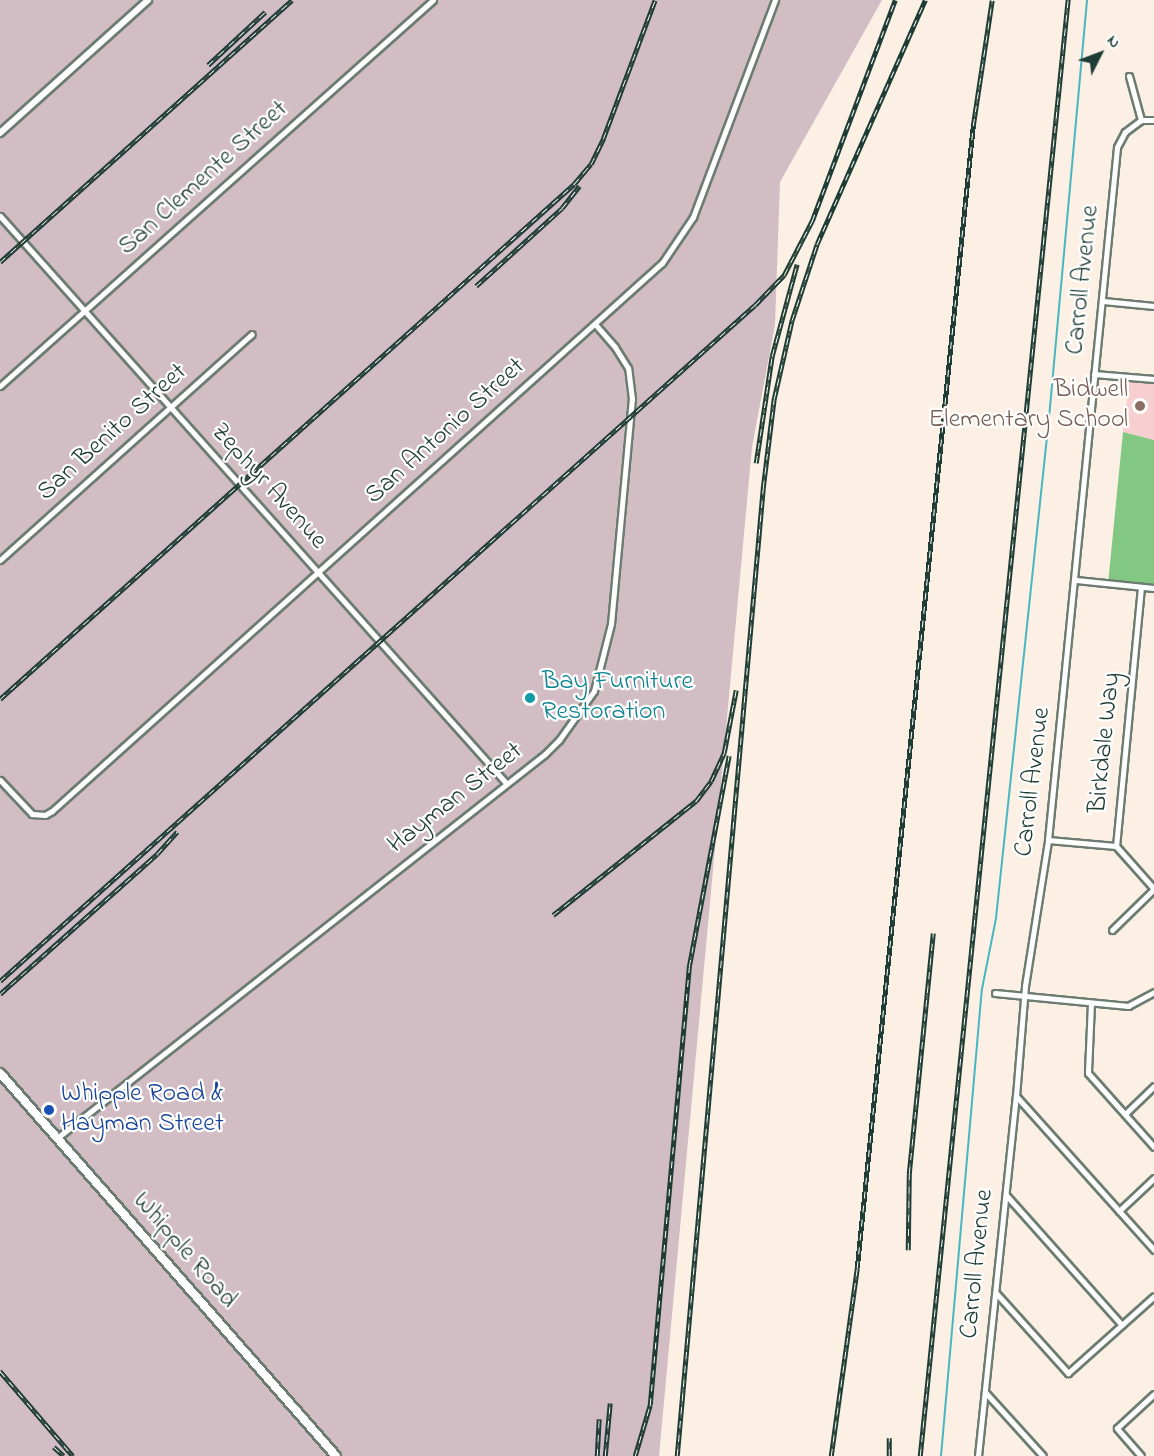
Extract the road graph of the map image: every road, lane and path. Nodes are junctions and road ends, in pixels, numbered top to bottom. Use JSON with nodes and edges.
{"nodes":[{"id":1,"x":148,"y":0,"type":"edge"},
{"id":2,"x":433,"y":0,"type":"edge"},
{"id":3,"x":775,"y":0,"type":"edge"},
{"id":4,"x":1129,"y":76,"type":"dead end"},
{"id":5,"x":1141,"y":120,"type":"junction"},
{"id":6,"x":1154,"y":120,"type":"edge"},
{"id":7,"x":0,"y":133,"type":"edge"},
{"id":8,"x":0,"y":216,"type":"edge"},
{"id":9,"x":1102,"y":301,"type":"junction"},
{"id":10,"x":1154,"y":306,"type":"edge"},
{"id":11,"x":84,"y":311,"type":"junction"},
{"id":12,"x":595,"y":324,"type":"junction"},
{"id":13,"x":252,"y":334,"type":"dead end"},
{"id":14,"x":1094,"y":374,"type":"junction"},
{"id":15,"x":1154,"y":379,"type":"edge"},
{"id":16,"x":0,"y":386,"type":"edge"},
{"id":17,"x":171,"y":407,"type":"junction"},
{"id":18,"x":0,"y":560,"type":"edge"},
{"id":19,"x":318,"y":572,"type":"junction"},
{"id":20,"x":1076,"y":580,"type":"junction"},
{"id":21,"x":1141,"y":587,"type":"junction"},
{"id":22,"x":1154,"y":588,"type":"edge"},
{"id":23,"x":0,"y":780,"type":"edge"},
{"id":24,"x":507,"y":784,"type":"junction"},
{"id":25,"x":1048,"y":840,"type":"junction"},
{"id":26,"x":1116,"y":846,"type":"junction"},
{"id":27,"x":1154,"y":889,"type":"edge"},
{"id":28,"x":1112,"y":930,"type":"dead end"},
{"id":29,"x":1154,"y":992,"type":"edge"},
{"id":30,"x":995,"y":993,"type":"dead end"},
{"id":31,"x":1025,"y":996,"type":"junction"},
{"id":32,"x":1091,"y":1003,"type":"junction"},
{"id":33,"x":0,"y":1074,"type":"edge"},
{"id":34,"x":1154,"y":1086,"type":"edge"},
{"id":35,"x":1016,"y":1096,"type":"junction"},
{"id":36,"x":1125,"y":1114,"type":"junction"},
{"id":37,"x":57,"y":1138,"type":"junction"},
{"id":38,"x":1154,"y":1147,"type":"edge"},
{"id":39,"x":1154,"y":1178,"type":"edge"},
{"id":40,"x":1006,"y":1195,"type":"junction"},
{"id":41,"x":1119,"y":1210,"type":"junction"},
{"id":42,"x":1154,"y":1250,"type":"edge"},
{"id":43,"x":996,"y":1293,"type":"junction"},
{"id":44,"x":1154,"y":1296,"type":"edge"},
{"id":45,"x":1122,"y":1325,"type":"junction"},
{"id":46,"x":985,"y":1392,"type":"junction"},
{"id":47,"x":1154,"y":1395,"type":"edge"},
{"id":48,"x":336,"y":1456,"type":"edge"},
{"id":49,"x":978,"y":1456,"type":"edge"},
{"id":50,"x":1043,"y":1456,"type":"edge"},
{"id":51,"x":1141,"y":1456,"type":"edge"}],
"edges":[{"from":1,"to":7,"type":"street"},
{"from":2,"to":11,"type":"street","name":"San Clemente Street"},
{"from":3,"to":12,"type":"street","name":"San Antonio Street"},
{"from":4,"to":5,"type":"street"},
{"from":5,"to":6,"type":"street"},
{"from":5,"to":9,"type":"street","name":"Carroll Avenue"},
{"from":8,"to":11,"type":"street","name":"Zephyr Avenue"},
{"from":9,"to":10,"type":"street"},
{"from":9,"to":14,"type":"street","name":"Carroll Avenue"},
{"from":11,"to":16,"type":"street","name":"San Clemente Street"},
{"from":11,"to":17,"type":"street","name":"Zephyr Avenue"},
{"from":12,"to":19,"type":"street","name":"San Antonio Street"},
{"from":12,"to":24,"type":"street","name":"Hayman Street"},
{"from":13,"to":17,"type":"street","name":"San Benito Street"},
{"from":14,"to":15,"type":"street"},
{"from":14,"to":20,"type":"street","name":"Carroll Avenue"},
{"from":17,"to":18,"type":"street","name":"San Benito Street"},
{"from":17,"to":19,"type":"street","name":"Zephyr Avenue"},
{"from":19,"to":23,"type":"street","name":"San Antonio Street"},
{"from":19,"to":24,"type":"street","name":"Zephyr Avenue"},
{"from":20,"to":21,"type":"street"},
{"from":20,"to":25,"type":"street","name":"Carroll Avenue"},
{"from":21,"to":22,"type":"street"},
{"from":21,"to":26,"type":"street","name":"Birkdale Way"},
{"from":24,"to":37,"type":"street","name":"Hayman Street"},
{"from":25,"to":26,"type":"street"},
{"from":25,"to":31,"type":"street","name":"Carroll Avenue"},
{"from":26,"to":27,"type":"street","name":"Birkdale Way"},
{"from":27,"to":28,"type":"street"},
{"from":29,"to":32,"type":"street"},
{"from":30,"to":31,"type":"street"},
{"from":31,"to":32,"type":"street"},
{"from":31,"to":35,"type":"street","name":"Carroll Avenue"},
{"from":32,"to":36,"type":"street"},
{"from":33,"to":37,"type":"main road","name":"Whipple Road"},
{"from":34,"to":36,"type":"street"},
{"from":35,"to":40,"type":"street","name":"Carroll Avenue"},
{"from":35,"to":41,"type":"street"},
{"from":36,"to":38,"type":"street"},
{"from":37,"to":48,"type":"main road","name":"Whipple Road"},
{"from":39,"to":41,"type":"street"},
{"from":40,"to":43,"type":"street","name":"Carroll Avenue"},
{"from":40,"to":45,"type":"street"},
{"from":41,"to":42,"type":"street"},
{"from":43,"to":45,"type":"street"},
{"from":43,"to":46,"type":"street","name":"Carroll Avenue"},
{"from":44,"to":45,"type":"street"},
{"from":46,"to":49,"type":"street","name":"Carroll Avenue"},
{"from":46,"to":50,"type":"street"},
{"from":47,"to":51,"type":"street"}]}
